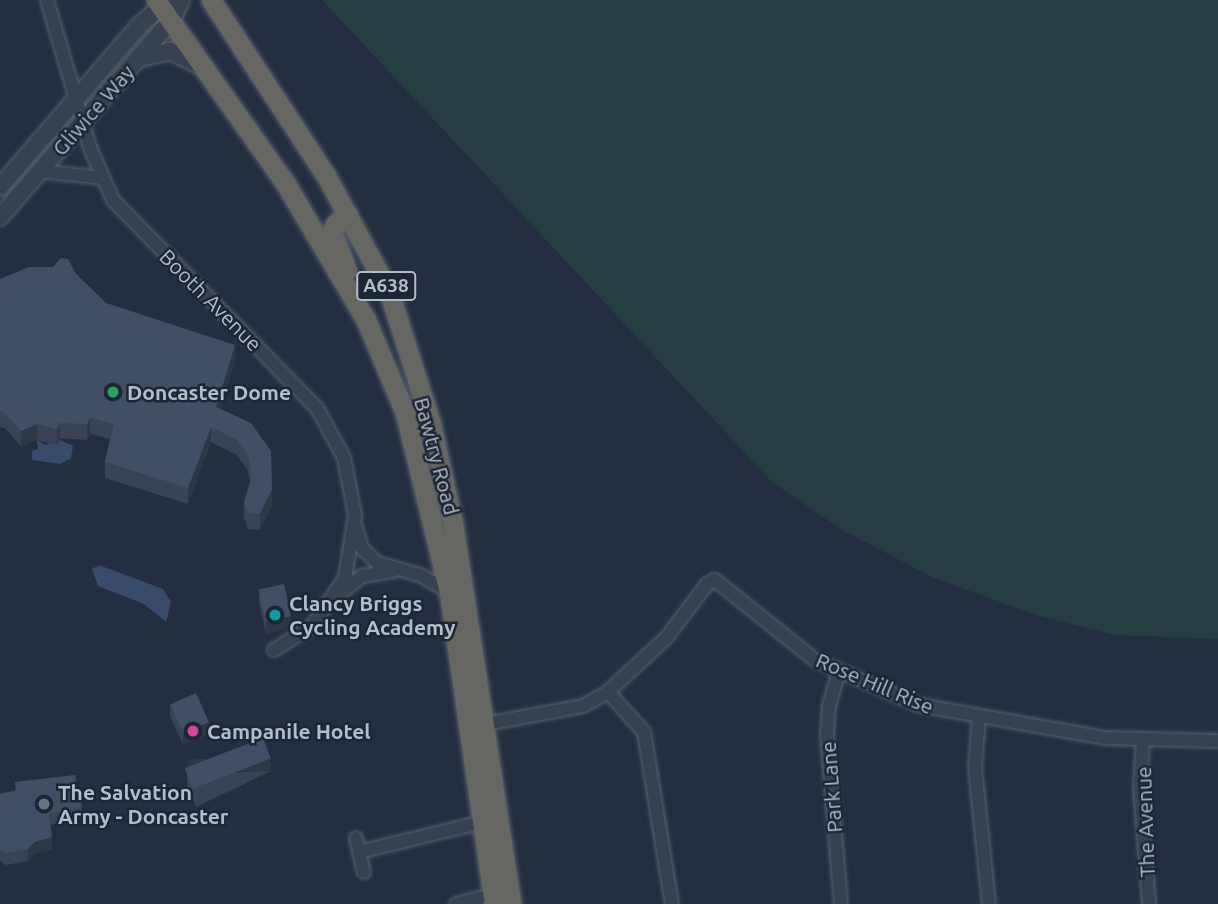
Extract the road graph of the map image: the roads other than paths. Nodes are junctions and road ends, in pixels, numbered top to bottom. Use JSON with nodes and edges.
{"nodes":[{"id":1,"x":47,"y":0,"type":"edge"},
{"id":2,"x":181,"y":0,"type":"edge"},
{"id":3,"x":210,"y":2,"type":"edge"},
{"id":4,"x":164,"y":6,"type":"edge"},
{"id":5,"x":138,"y":58,"type":"junction"},
{"id":6,"x":206,"y":69,"type":"junction"},
{"id":7,"x":76,"y":97,"type":"junction"},
{"id":8,"x":82,"y":122,"type":"junction"},
{"id":9,"x":14,"y":171,"type":"junction"},
{"id":10,"x":40,"y":171,"type":"junction"},
{"id":11,"x":102,"y":178,"type":"junction"},
{"id":12,"x":0,"y":187,"type":"edge"},
{"id":13,"x":348,"y":215,"type":"junction"},
{"id":14,"x":0,"y":217,"type":"edge"},
{"id":15,"x":366,"y":320,"type":"junction"},
{"id":16,"x":354,"y":520,"type":"junction"},
{"id":17,"x":393,"y":570,"type":"junction"},
{"id":18,"x":449,"y":592,"type":"junction"},
{"id":19,"x":467,"y":603,"type":"junction"},
{"id":20,"x":330,"y":605,"type":"junction"},
{"id":21,"x":274,"y":650,"type":"dead end"},
{"id":22,"x":839,"y":671,"type":"junction"},
{"id":23,"x":608,"y":692,"type":"junction"},
{"id":24,"x":979,"y":718,"type":"junction"},
{"id":25,"x":486,"y":724,"type":"junction"},
{"id":26,"x":1143,"y":741,"type":"junction"},
{"id":27,"x":1218,"y":741,"type":"edge"},
{"id":28,"x":483,"y":821,"type":"junction"},
{"id":29,"x":356,"y":838,"type":"dead end"},
{"id":30,"x":359,"y":852,"type":"junction"},
{"id":31,"x":364,"y":872,"type":"dead end"},
{"id":32,"x":493,"y":899,"type":"edge"},
{"id":33,"x":456,"y":904,"type":"edge"},
{"id":34,"x":511,"y":904,"type":"edge"},
{"id":35,"x":672,"y":904,"type":"edge"},
{"id":36,"x":841,"y":904,"type":"edge"},
{"id":37,"x":989,"y":904,"type":"edge"},
{"id":38,"x":1149,"y":904,"type":"edge"}],
"edges":[{"from":1,"to":7,"type":"street","name":"Booth Avenue"},
{"from":2,"to":4,"type":"street","name":"Gliwice Way"},
{"from":3,"to":13,"type":"highway","name":"Bawtry Road","number":"A638"},
{"from":4,"to":5,"type":"street","name":"Gliwice Way"},
{"from":4,"to":6,"type":"highway","name":"Bawtry Road","number":"A638"},
{"from":4,"to":7,"type":"street","name":"Gliwice Way"},
{"from":5,"to":6,"type":"street"},
{"from":5,"to":8,"type":"street","name":"Gliwice Way"},
{"from":6,"to":15,"type":"highway","name":"Bawtry Road","number":"A638"},
{"from":7,"to":8,"type":"street","name":"Booth Avenue"},
{"from":7,"to":9,"type":"street","name":"Gliwice Way"},
{"from":8,"to":10,"type":"street","name":"Gliwice Way"},
{"from":8,"to":11,"type":"street","name":"Booth Avenue"},
{"from":9,"to":10,"type":"street"},
{"from":9,"to":12,"type":"street","name":"Gliwice Way"},
{"from":10,"to":11,"type":"street"},
{"from":10,"to":14,"type":"street","name":"Gliwice Way"},
{"from":11,"to":16,"type":"street","name":"Booth Avenue"},
{"from":13,"to":15,"type":"highway"},
{"from":13,"to":19,"type":"highway","name":"Bawtry Road","number":"A638"},
{"from":15,"to":18,"type":"highway","name":"Bawtry Road","number":"A638"},
{"from":16,"to":17,"type":"street"},
{"from":16,"to":20,"type":"street","name":"Booth Avenue"},
{"from":17,"to":18,"type":"street"},
{"from":17,"to":20,"type":"street"},
{"from":18,"to":19,"type":"street"},
{"from":18,"to":28,"type":"highway","name":"Bawtry Road","number":"A638"},
{"from":19,"to":25,"type":"highway","name":"Bawtry Road","number":"A638"},
{"from":20,"to":21,"type":"street","name":"Booth Avenue"},
{"from":22,"to":23,"type":"street","name":"Rose Hill Rise"},
{"from":22,"to":24,"type":"street","name":"Rose Hill Rise"},
{"from":22,"to":36,"type":"street","name":"Park Lane"},
{"from":23,"to":25,"type":"street","name":"Rose Hill Rise"},
{"from":23,"to":35,"type":"street"},
{"from":24,"to":26,"type":"street","name":"Rose Hill Rise"},
{"from":24,"to":37,"type":"street"},
{"from":25,"to":34,"type":"highway","name":"Bawtry Road","number":"A638"},
{"from":26,"to":27,"type":"street","name":"Rose Hill Rise"},
{"from":26,"to":38,"type":"street","name":"The Avenue"},
{"from":28,"to":30,"type":"street"},
{"from":28,"to":32,"type":"highway","name":"Bawtry Road","number":"A638"},
{"from":29,"to":30,"type":"street"},
{"from":30,"to":31,"type":"street"},
{"from":32,"to":33,"type":"street"}]}
